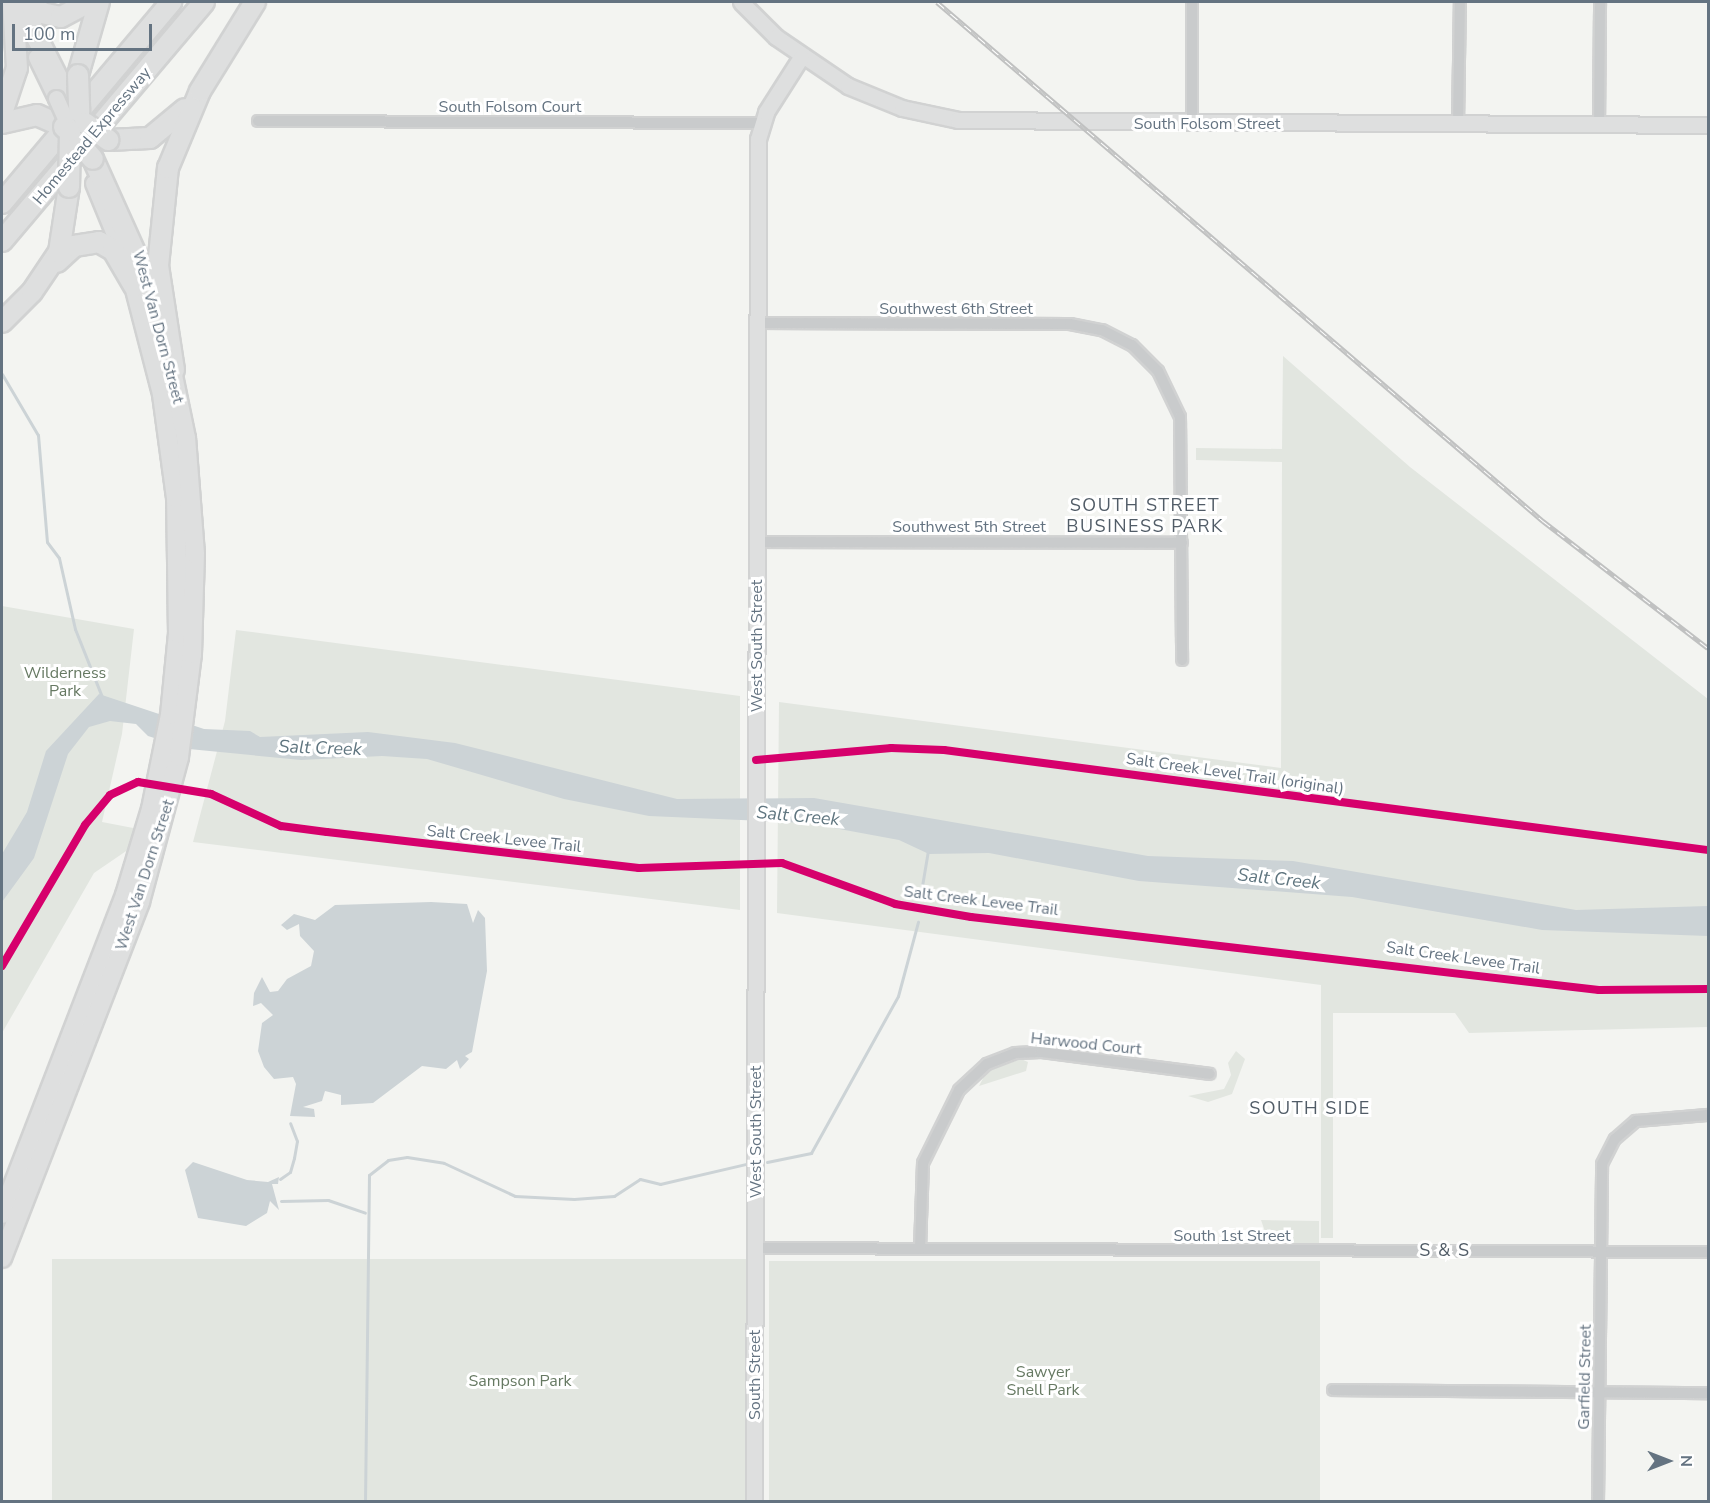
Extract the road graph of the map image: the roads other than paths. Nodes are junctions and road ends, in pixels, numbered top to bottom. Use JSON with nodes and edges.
{"nodes":[{"id":1,"x":13,"y":2,"type":"edge"},
{"id":2,"x":19,"y":2,"type":"edge"},
{"id":3,"x":30,"y":2,"type":"edge"},
{"id":4,"x":89,"y":2,"type":"edge"},
{"id":5,"x":99,"y":2,"type":"edge"},
{"id":6,"x":171,"y":2,"type":"edge"},
{"id":7,"x":204,"y":2,"type":"edge"},
{"id":8,"x":255,"y":2,"type":"edge"},
{"id":9,"x":741,"y":2,"type":"edge"},
{"id":10,"x":1192,"y":2,"type":"edge"},
{"id":11,"x":1460,"y":2,"type":"edge"},
{"id":12,"x":1600,"y":2,"type":"edge"},
{"id":13,"x":801,"y":57,"type":"junction"},
{"id":14,"x":200,"y":91,"type":"junction"},
{"id":15,"x":2,"y":113,"type":"edge"},
{"id":16,"x":258,"y":121,"type":"dead end"},
{"id":17,"x":78,"y":122,"type":"junction"},
{"id":18,"x":2,"y":123,"type":"edge"},
{"id":19,"x":761,"y":123,"type":"junction"},
{"id":20,"x":1192,"y":124,"type":"junction"},
{"id":21,"x":1458,"y":124,"type":"junction"},
{"id":22,"x":1599,"y":125,"type":"junction"},
{"id":23,"x":1708,"y":125,"type":"edge"},
{"id":24,"x":2,"y":203,"type":"edge"},
{"id":25,"x":2,"y":241,"type":"edge"},
{"id":26,"x":41,"y":280,"type":"junction"},
{"id":27,"x":140,"y":283,"type":"junction"},
{"id":28,"x":2,"y":322,"type":"edge"},
{"id":29,"x":758,"y":323,"type":"junction"},
{"id":30,"x":174,"y":370,"type":"junction"},
{"id":31,"x":757,"y":542,"type":"junction"},
{"id":32,"x":1182,"y":543,"type":"junction"},
{"id":33,"x":1182,"y":660,"type":"dead end"},
{"id":34,"x":184,"y":663,"type":"junction"},
{"id":35,"x":159,"y":811,"type":"junction"},
{"id":36,"x":1210,"y":1074,"type":"dead end"},
{"id":37,"x":1708,"y":1115,"type":"edge"},
{"id":38,"x":2,"y":1214,"type":"edge"},
{"id":39,"x":755,"y":1248,"type":"junction"},
{"id":40,"x":920,"y":1249,"type":"junction"},
{"id":41,"x":1708,"y":1252,"type":"edge"},
{"id":42,"x":1601,"y":1253,"type":"junction"},
{"id":43,"x":2,"y":1256,"type":"edge"},
{"id":44,"x":1333,"y":1390,"type":"dead end"},
{"id":45,"x":1599,"y":1393,"type":"junction"},
{"id":46,"x":1708,"y":1393,"type":"edge"},
{"id":47,"x":754,"y":1502,"type":"edge"},
{"id":48,"x":1598,"y":1502,"type":"edge"}],
"edges":[{"from":1,"to":15,"type":"highway"},
{"from":1,"to":17,"type":"street"},
{"from":2,"to":17,"type":"highway"},
{"from":3,"to":4,"type":"highway"},
{"from":3,"to":17,"type":"street"},
{"from":5,"to":17,"type":"highway"},
{"from":6,"to":24,"type":"highway","name":"Homestead Expressway"},
{"from":7,"to":25,"type":"highway","name":"Homestead Expressway"},
{"from":8,"to":14,"type":"highway"},
{"from":9,"to":13,"type":"street","name":"South Folsom Street"},
{"from":10,"to":20,"type":"street"},
{"from":11,"to":21,"type":"street"},
{"from":12,"to":22,"type":"street"},
{"from":13,"to":19,"type":"street"},
{"from":13,"to":20,"type":"street","name":"South Folsom Street"},
{"from":14,"to":17,"type":"highway"},
{"from":14,"to":30,"type":"highway"},
{"from":16,"to":19,"type":"street","name":"South Folsom Court"},
{"from":17,"to":18,"type":"highway"},
{"from":17,"to":26,"type":"highway","bridge":true},
{"from":17,"to":27,"type":"highway"},
{"from":19,"to":29,"type":"street","name":"West South Street"},
{"from":20,"to":21,"type":"street","name":"South Folsom Street"},
{"from":21,"to":22,"type":"street","name":"South Folsom Street"},
{"from":22,"to":23,"type":"street","name":"South Folsom Street"},
{"from":26,"to":27,"type":"highway"},
{"from":26,"to":28,"type":"highway"},
{"from":27,"to":30,"type":"main road","name":"West Van Dorn Street"},
{"from":27,"to":34,"type":"main road","name":"West Van Dorn Street"},
{"from":29,"to":31,"type":"street","name":"West South Street"},
{"from":29,"to":32,"type":"street","name":"Southwest 6th Street"},
{"from":30,"to":34,"type":"main road","name":"West Van Dorn Street"},
{"from":31,"to":32,"type":"street","name":"Southwest 5th Street"},
{"from":31,"to":39,"type":"street","name":"West South Street"},
{"from":32,"to":33,"type":"street","name":"Southwest 6th Street"},
{"from":34,"to":35,"type":"main road","name":"West Van Dorn Street"},
{"from":35,"to":38,"type":"main road","name":"West Van Dorn Street"},
{"from":35,"to":43,"type":"main road","name":"West Van Dorn Street"},
{"from":36,"to":40,"type":"street","name":"Harwood Court"},
{"from":37,"to":42,"type":"street","name":"Garfield Street"},
{"from":39,"to":40,"type":"street","name":"South 1st Street"},
{"from":39,"to":47,"type":"street","name":"South Street"},
{"from":40,"to":42,"type":"street","name":"South 1st Street"},
{"from":41,"to":42,"type":"street","name":"South 1st Street"},
{"from":42,"to":45,"type":"street","name":"Garfield Street"},
{"from":44,"to":45,"type":"street"},
{"from":45,"to":46,"type":"street"},
{"from":45,"to":48,"type":"street","name":"Garfield Street"}]}
